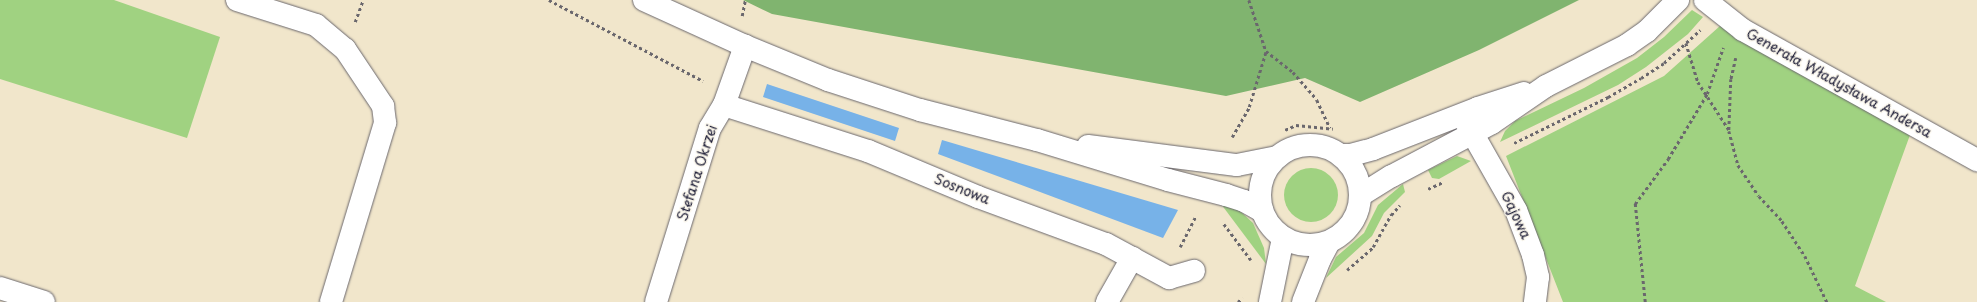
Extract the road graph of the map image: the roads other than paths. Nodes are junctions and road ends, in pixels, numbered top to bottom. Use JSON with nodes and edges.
{"nodes":[{"id":1,"x":237,"y":0,"type":"edge"},
{"id":2,"x":644,"y":0,"type":"edge"},
{"id":3,"x":1678,"y":0,"type":"edge"},
{"id":4,"x":1724,"y":16,"type":"edge"},
{"id":5,"x":745,"y":46,"type":"junction"},
{"id":6,"x":1546,"y":86,"type":"junction"},
{"id":7,"x":724,"y":105,"type":"junction"},
{"id":8,"x":1461,"y":114,"type":"junction"},
{"id":9,"x":1473,"y":134,"type":"junction"},
{"id":10,"x":1037,"y":140,"type":"junction"},
{"id":11,"x":1341,"y":155,"type":"junction"},
{"id":12,"x":1277,"y":157,"type":"junction"},
{"id":13,"x":1977,"y":160,"type":"edge"},
{"id":14,"x":1361,"y":196,"type":"junction"},
{"id":15,"x":1262,"y":211,"type":"junction"},
{"id":16,"x":1284,"y":238,"type":"junction"},
{"id":17,"x":1329,"y":242,"type":"junction"},
{"id":18,"x":1132,"y":258,"type":"junction"},
{"id":19,"x":1194,"y":270,"type":"dead end"},
{"id":20,"x":8,"y":294,"type":"edge"},
{"id":21,"x":44,"y":302,"type":"edge"},
{"id":22,"x":331,"y":302,"type":"edge"},
{"id":23,"x":656,"y":302,"type":"edge"},
{"id":24,"x":1107,"y":302,"type":"edge"},
{"id":25,"x":1270,"y":302,"type":"edge"},
{"id":26,"x":1303,"y":302,"type":"edge"},
{"id":27,"x":1535,"y":302,"type":"edge"}],
"edges":[{"from":1,"to":22,"type":"street"},
{"from":2,"to":5,"type":"street"},
{"from":3,"to":6,"type":"street"},
{"from":4,"to":13,"type":"street","name":"Generała Władysława Andersa"},
{"from":5,"to":7,"type":"street","name":"Stefana Okrzei"},
{"from":5,"to":10,"type":"street"},
{"from":6,"to":8,"type":"street"},
{"from":6,"to":9,"type":"street"},
{"from":7,"to":18,"type":"street","name":"Sosnowa"},
{"from":7,"to":23,"type":"street","name":"Stefana Okrzei"},
{"from":8,"to":9,"type":"street","name":"Gajowa"},
{"from":8,"to":11,"type":"street"},
{"from":9,"to":14,"type":"street"},
{"from":9,"to":27,"type":"street","name":"Gajowa"},
{"from":10,"to":12,"type":"street"},
{"from":10,"to":15,"type":"street"},
{"from":11,"to":12,"type":"street"},
{"from":11,"to":14,"type":"street"},
{"from":12,"to":15,"type":"street"},
{"from":14,"to":17,"type":"street"},
{"from":15,"to":16,"type":"street"},
{"from":16,"to":17,"type":"street"},
{"from":16,"to":25,"type":"street"},
{"from":17,"to":26,"type":"street"},
{"from":18,"to":19,"type":"street","name":"Sosnowa"},
{"from":18,"to":24,"type":"street"},
{"from":20,"to":21,"type":"street"}]}
